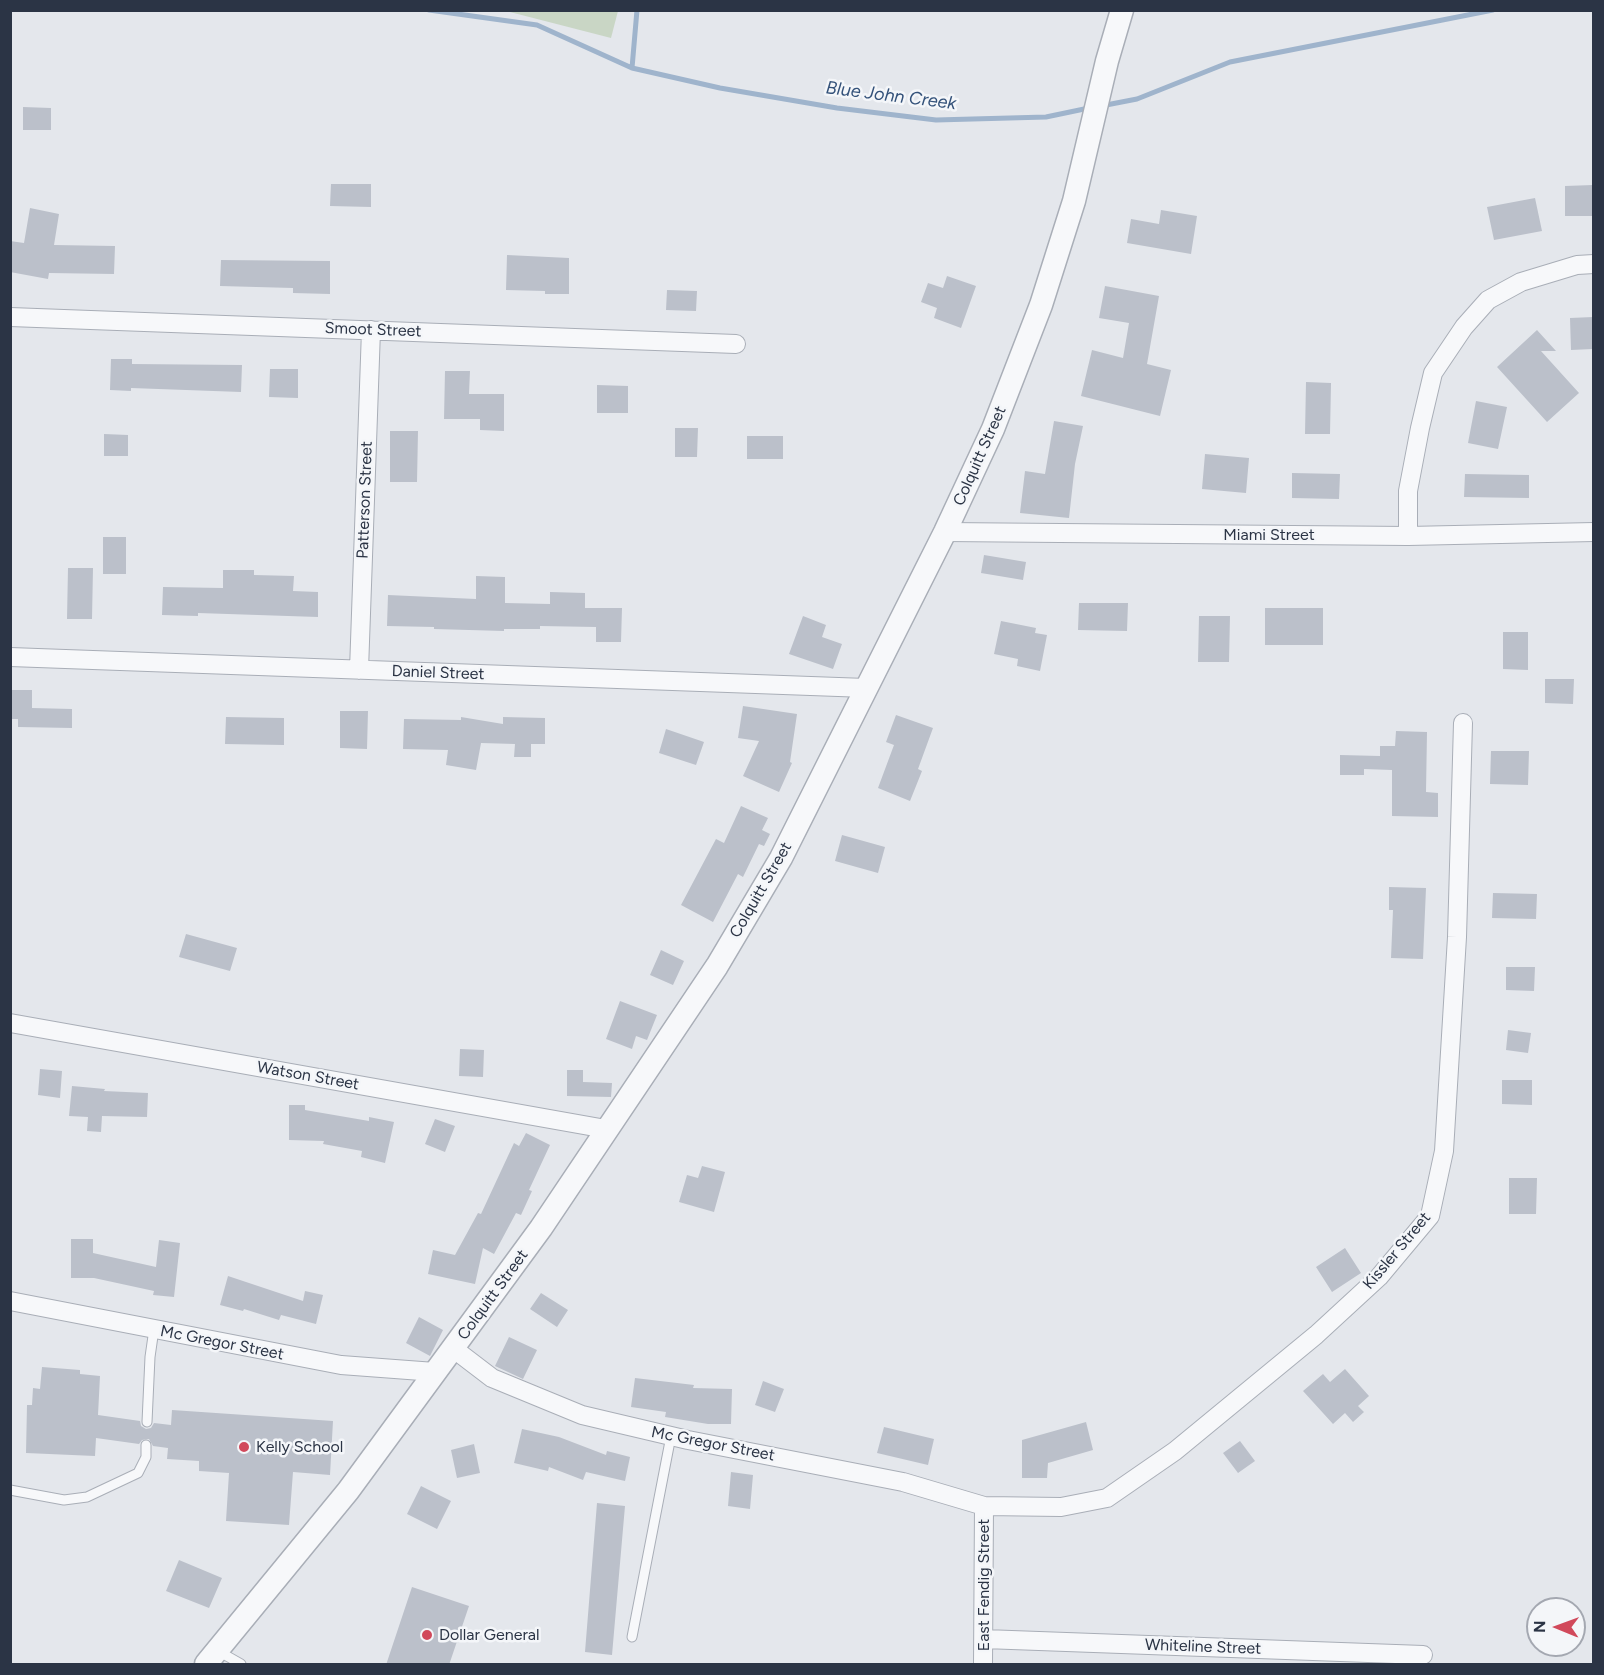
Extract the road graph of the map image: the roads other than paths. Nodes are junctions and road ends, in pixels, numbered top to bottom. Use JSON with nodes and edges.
{"nodes":[{"id":1,"x":1122,"y":10,"type":"edge"},
{"id":2,"x":1593,"y":264,"type":"edge"},
{"id":3,"x":10,"y":317,"type":"edge"},
{"id":4,"x":371,"y":330,"type":"junction"},
{"id":5,"x":736,"y":345,"type":"dead end"},
{"id":6,"x":945,"y":532,"type":"junction"},
{"id":7,"x":1593,"y":532,"type":"edge"},
{"id":8,"x":1408,"y":536,"type":"junction"},
{"id":9,"x":10,"y":657,"type":"edge"},
{"id":10,"x":359,"y":670,"type":"junction"},
{"id":11,"x":866,"y":688,"type":"junction"},
{"id":12,"x":1463,"y":723,"type":"dead end"},
{"id":13,"x":10,"y":1023,"type":"edge"},
{"id":14,"x":606,"y":1129,"type":"junction"},
{"id":15,"x":10,"y":1301,"type":"edge"},
{"id":16,"x":154,"y":1329,"type":"junction"},
{"id":17,"x":454,"y":1349,"type":"junction"},
{"id":18,"x":435,"y":1372,"type":"junction"},
{"id":19,"x":147,"y":1422,"type":"dead end"},
{"id":20,"x":671,"y":1436,"type":"junction"},
{"id":21,"x":146,"y":1445,"type":"dead end"},
{"id":22,"x":10,"y":1490,"type":"edge"},
{"id":23,"x":984,"y":1506,"type":"junction"},
{"id":24,"x":632,"y":1637,"type":"dead end"},
{"id":25,"x":984,"y":1639,"type":"junction"},
{"id":26,"x":1423,"y":1655,"type":"dead end"},
{"id":27,"x":212,"y":1658,"type":"edge"},
{"id":28,"x":241,"y":1665,"type":"edge"},
{"id":29,"x":983,"y":1665,"type":"edge"}],
"edges":[{"from":1,"to":6,"type":"street","name":"Colquitt Street"},
{"from":2,"to":8,"type":"street"},
{"from":3,"to":4,"type":"street","name":"Smoot Street"},
{"from":4,"to":5,"type":"street","name":"Smoot Street"},
{"from":4,"to":10,"type":"street","name":"Patterson Street"},
{"from":6,"to":8,"type":"street","name":"Miami Street"},
{"from":6,"to":11,"type":"street","name":"Colquitt Street"},
{"from":7,"to":8,"type":"street","name":"Miami Street"},
{"from":9,"to":10,"type":"street","name":"Daniel Street"},
{"from":10,"to":11,"type":"street","name":"Daniel Street"},
{"from":11,"to":14,"type":"street","name":"Colquitt Street"},
{"from":12,"to":23,"type":"street","name":"Kissler Street"},
{"from":13,"to":14,"type":"street","name":"Watson Street"},
{"from":14,"to":17,"type":"street","name":"Colquitt Street"},
{"from":15,"to":16,"type":"street","name":"Mc Gregor Street"},
{"from":16,"to":18,"type":"street","name":"Mc Gregor Street"},
{"from":16,"to":19,"type":"lane"},
{"from":17,"to":18,"type":"street","name":"Colquitt Street"},
{"from":17,"to":20,"type":"street","name":"Mc Gregor Street"},
{"from":18,"to":27,"type":"street","name":"Colquitt Street"},
{"from":20,"to":23,"type":"street","name":"Mc Gregor Street"},
{"from":20,"to":24,"type":"lane"},
{"from":21,"to":22,"type":"lane"},
{"from":23,"to":25,"type":"street","name":"East Fendig Street"},
{"from":25,"to":26,"type":"street","name":"Whiteline Street"},
{"from":25,"to":29,"type":"street","name":"East Fendig Street"},
{"from":27,"to":28,"type":"lane"}]}
